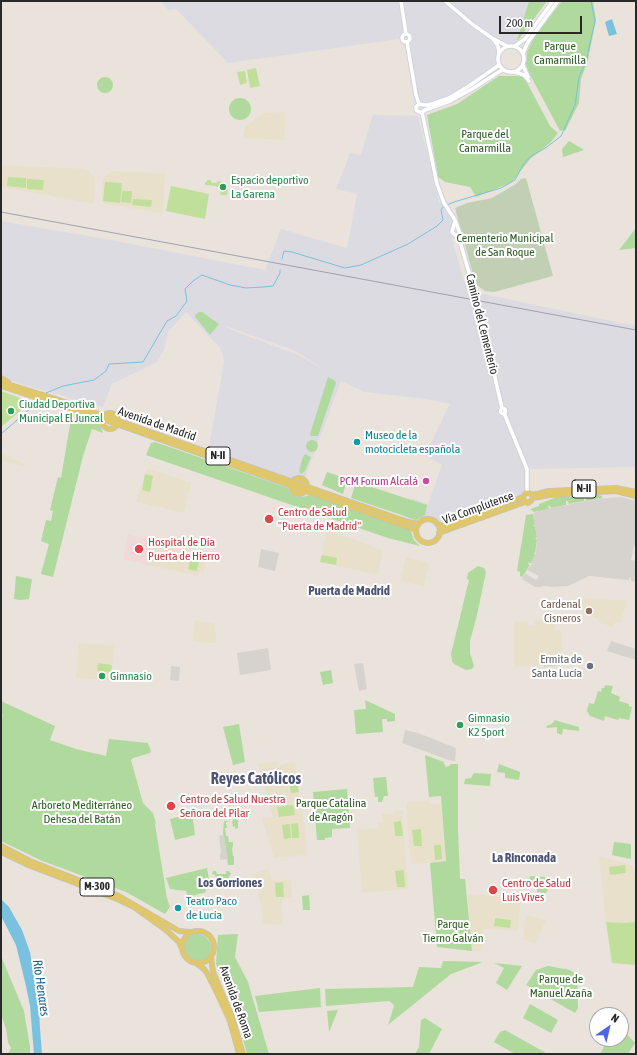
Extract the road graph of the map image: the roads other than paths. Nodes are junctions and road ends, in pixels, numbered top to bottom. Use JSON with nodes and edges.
{"nodes":[{"id":1,"x":400,"y":1,"type":"edge"},
{"id":2,"x":445,"y":1,"type":"edge"},
{"id":3,"x":553,"y":1,"type":"edge"},
{"id":4,"x":558,"y":1,"type":"edge"},
{"id":5,"x":492,"y":38,"type":"junction"},
{"id":6,"x":507,"y":46,"type":"junction"},
{"id":7,"x":515,"y":46,"type":"junction"},
{"id":8,"x":499,"y":53,"type":"junction"},
{"id":9,"x":523,"y":53,"type":"junction"},
{"id":10,"x":499,"y":65,"type":"junction"},
{"id":11,"x":523,"y":65,"type":"junction"},
{"id":12,"x":502,"y":70,"type":"junction"},
{"id":13,"x":514,"y":72,"type":"junction"},
{"id":14,"x":419,"y":104,"type":"junction"},
{"id":15,"x":424,"y":109,"type":"junction"},
{"id":16,"x":455,"y":220,"type":"junction"},
{"id":17,"x":457,"y":232,"type":"junction"},
{"id":18,"x":1,"y":378,"type":"edge"},
{"id":19,"x":1,"y":382,"type":"edge"},
{"id":20,"x":11,"y":385,"type":"junction"},
{"id":21,"x":1,"y":386,"type":"edge"},
{"id":22,"x":102,"y":417,"type":"junction"},
{"id":23,"x":118,"y":423,"type":"junction"},
{"id":24,"x":291,"y":483,"type":"junction"},
{"id":25,"x":307,"y":489,"type":"junction"},
{"id":26,"x":636,"y":492,"type":"edge"},
{"id":27,"x":530,"y":495,"type":"junction"},
{"id":28,"x":636,"y":496,"type":"edge"},
{"id":29,"x":524,"y":500,"type":"junction"},
{"id":30,"x":419,"y":524,"type":"junction"},
{"id":31,"x":437,"y":524,"type":"junction"},
{"id":32,"x":416,"y":530,"type":"junction"},
{"id":33,"x":439,"y":533,"type":"junction"},
{"id":34,"x":1,"y":846,"type":"edge"},
{"id":35,"x":1,"y":852,"type":"edge"},
{"id":36,"x":190,"y":932,"type":"junction"},
{"id":37,"x":181,"y":947,"type":"junction"},
{"id":38,"x":211,"y":957,"type":"junction"},
{"id":39,"x":196,"y":963,"type":"junction"},
{"id":40,"x":239,"y":1054,"type":"edge"},
{"id":41,"x":243,"y":1054,"type":"edge"}],
"edges":[{"from":1,"to":14,"type":"street"},
{"from":2,"to":5,"type":"street"},
{"from":3,"to":7,"type":"street"},
{"from":4,"to":9,"type":"street"},
{"from":5,"to":6,"type":"street"},
{"from":5,"to":8,"type":"street"},
{"from":6,"to":7,"type":"street"},
{"from":6,"to":8,"type":"street"},
{"from":7,"to":9,"type":"street"},
{"from":8,"to":10,"type":"street"},
{"from":9,"to":11,"type":"street"},
{"from":10,"to":12,"type":"street"},
{"from":10,"to":15,"type":"street"},
{"from":11,"to":13,"type":"street"},
{"from":11,"to":13,"type":"street"},
{"from":12,"to":13,"type":"street"},
{"from":12,"to":15,"type":"street"},
{"from":14,"to":15,"type":"street"},
{"from":14,"to":15,"type":"street","name":"Camino del Cementerio"},
{"from":15,"to":16,"type":"street","name":"Camino del Cementerio"},
{"from":16,"to":17,"type":"street","name":"Camino del Cementerio"},
{"from":16,"to":17,"type":"street"},
{"from":17,"to":27,"type":"street","name":"Camino del Cementerio","bridge":true},
{"from":18,"to":20,"type":"main road"},
{"from":19,"to":20,"type":"main road","name":"Avenida de Madrid","number":"N-II"},
{"from":20,"to":22,"type":"main road","name":"Avenida de Madrid","number":"N-II"},
{"from":21,"to":22,"type":"main road","name":"Avenida de Madrid","number":"N-II"},
{"from":22,"to":23,"type":"main road","name":"Avenida de Madrid","number":"N-II"},
{"from":22,"to":23,"type":"main road"},
{"from":23,"to":24,"type":"main road","name":"Avenida de Madrid","number":"N-II"},
{"from":24,"to":25,"type":"main road","name":"Avenida de Madrid","number":"N-II"},
{"from":24,"to":25,"type":"main road"},
{"from":25,"to":30,"type":"main road","name":"Avenida de Madrid","number":"N-II"},
{"from":25,"to":32,"type":"main road","name":"Avenida de Madrid","number":"N-II"},
{"from":26,"to":27,"type":"main road","name":"Vía Complutense","number":"N-II"},
{"from":27,"to":28,"type":"main road","name":"Vía Complutense","number":"N-II"},
{"from":27,"to":29,"type":"main road"},
{"from":27,"to":29,"type":"main road","number":"N-II"},
{"from":29,"to":31,"type":"main road","name":"Vía Complutense","number":"N-II"},
{"from":29,"to":33,"type":"main road","name":"Vía Complutense","number":"N-II"},
{"from":30,"to":31,"type":"main road","number":"N-II"},
{"from":30,"to":32,"type":"main road"},
{"from":31,"to":33,"type":"main road"},
{"from":32,"to":33,"type":"main road","number":"N-II"},
{"from":34,"to":36,"type":"main road","number":"M-300"},
{"from":35,"to":37,"type":"main road","number":"M-300"},
{"from":36,"to":37,"type":"main road"},
{"from":36,"to":38,"type":"main road","number":"M-300"},
{"from":37,"to":39,"type":"main road","number":"M-300"},
{"from":38,"to":39,"type":"main road"},
{"from":38,"to":41,"type":"main road","name":"Avenida de Roma","number":"M-300"},
{"from":39,"to":40,"type":"main road","name":"Avenida de Roma","number":"M-300"}]}
